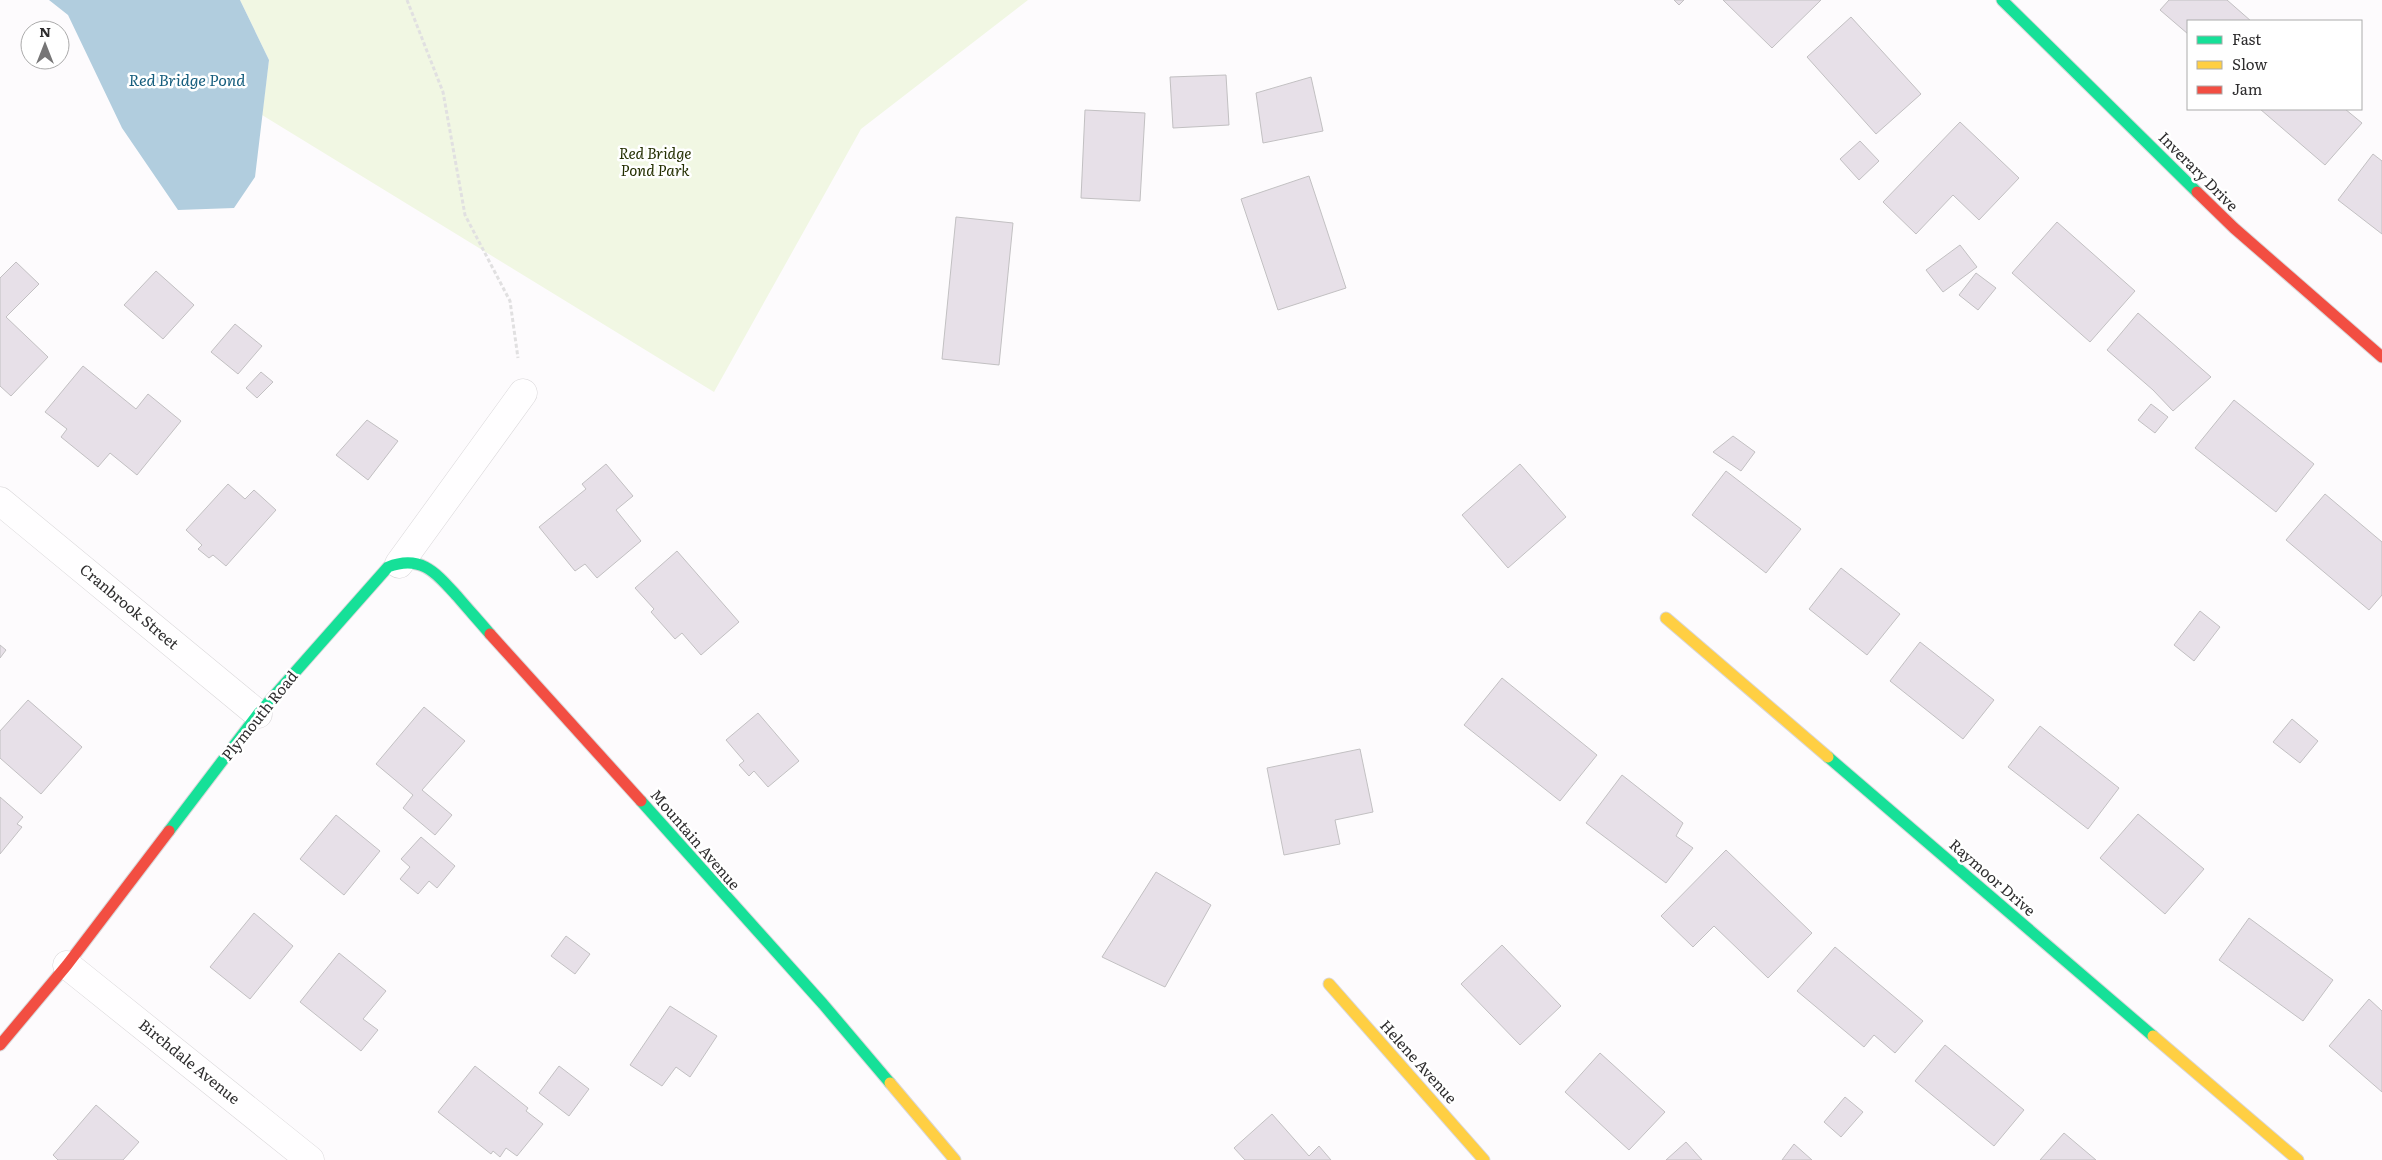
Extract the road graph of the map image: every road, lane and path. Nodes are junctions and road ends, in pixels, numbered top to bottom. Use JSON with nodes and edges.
{"nodes":[{"id":1,"x":408,"y":0,"type":"edge"},
{"id":2,"x":2002,"y":0,"type":"edge"},
{"id":3,"x":2382,"y":357,"type":"edge"},
{"id":4,"x":523,"y":393,"type":"joint"},
{"id":5,"x":0,"y":501,"type":"edge"},
{"id":6,"x":399,"y":564,"type":"junction"},
{"id":7,"x":1666,"y":618,"type":"dead end"},
{"id":8,"x":258,"y":714,"type":"junction"},
{"id":9,"x":67,"y":965,"type":"junction"},
{"id":10,"x":1328,"y":984,"type":"dead end"},
{"id":11,"x":0,"y":1045,"type":"edge"},
{"id":12,"x":310,"y":1160,"type":"edge"},
{"id":13,"x":955,"y":1160,"type":"edge"},
{"id":14,"x":1484,"y":1160,"type":"edge"},
{"id":15,"x":2298,"y":1160,"type":"edge"}],
"edges":[{"from":1,"to":4,"type":"path"},
{"from":2,"to":3,"type":"street","name":"Inverary Drive"},
{"from":4,"to":6,"type":"street","name":"Plymouth Road"},
{"from":5,"to":8,"type":"street","name":"Cranbrook Street"},
{"from":6,"to":8,"type":"street","name":"Plymouth Road"},
{"from":6,"to":13,"type":"street","name":"Mountain Avenue"},
{"from":7,"to":15,"type":"street","name":"Raymoor Drive"},
{"from":8,"to":9,"type":"street","name":"Plymouth Road"},
{"from":9,"to":11,"type":"street","name":"Plymouth Road"},
{"from":9,"to":12,"type":"street","name":"Birchdale Avenue"},
{"from":10,"to":14,"type":"street","name":"Helene Avenue"}]}
